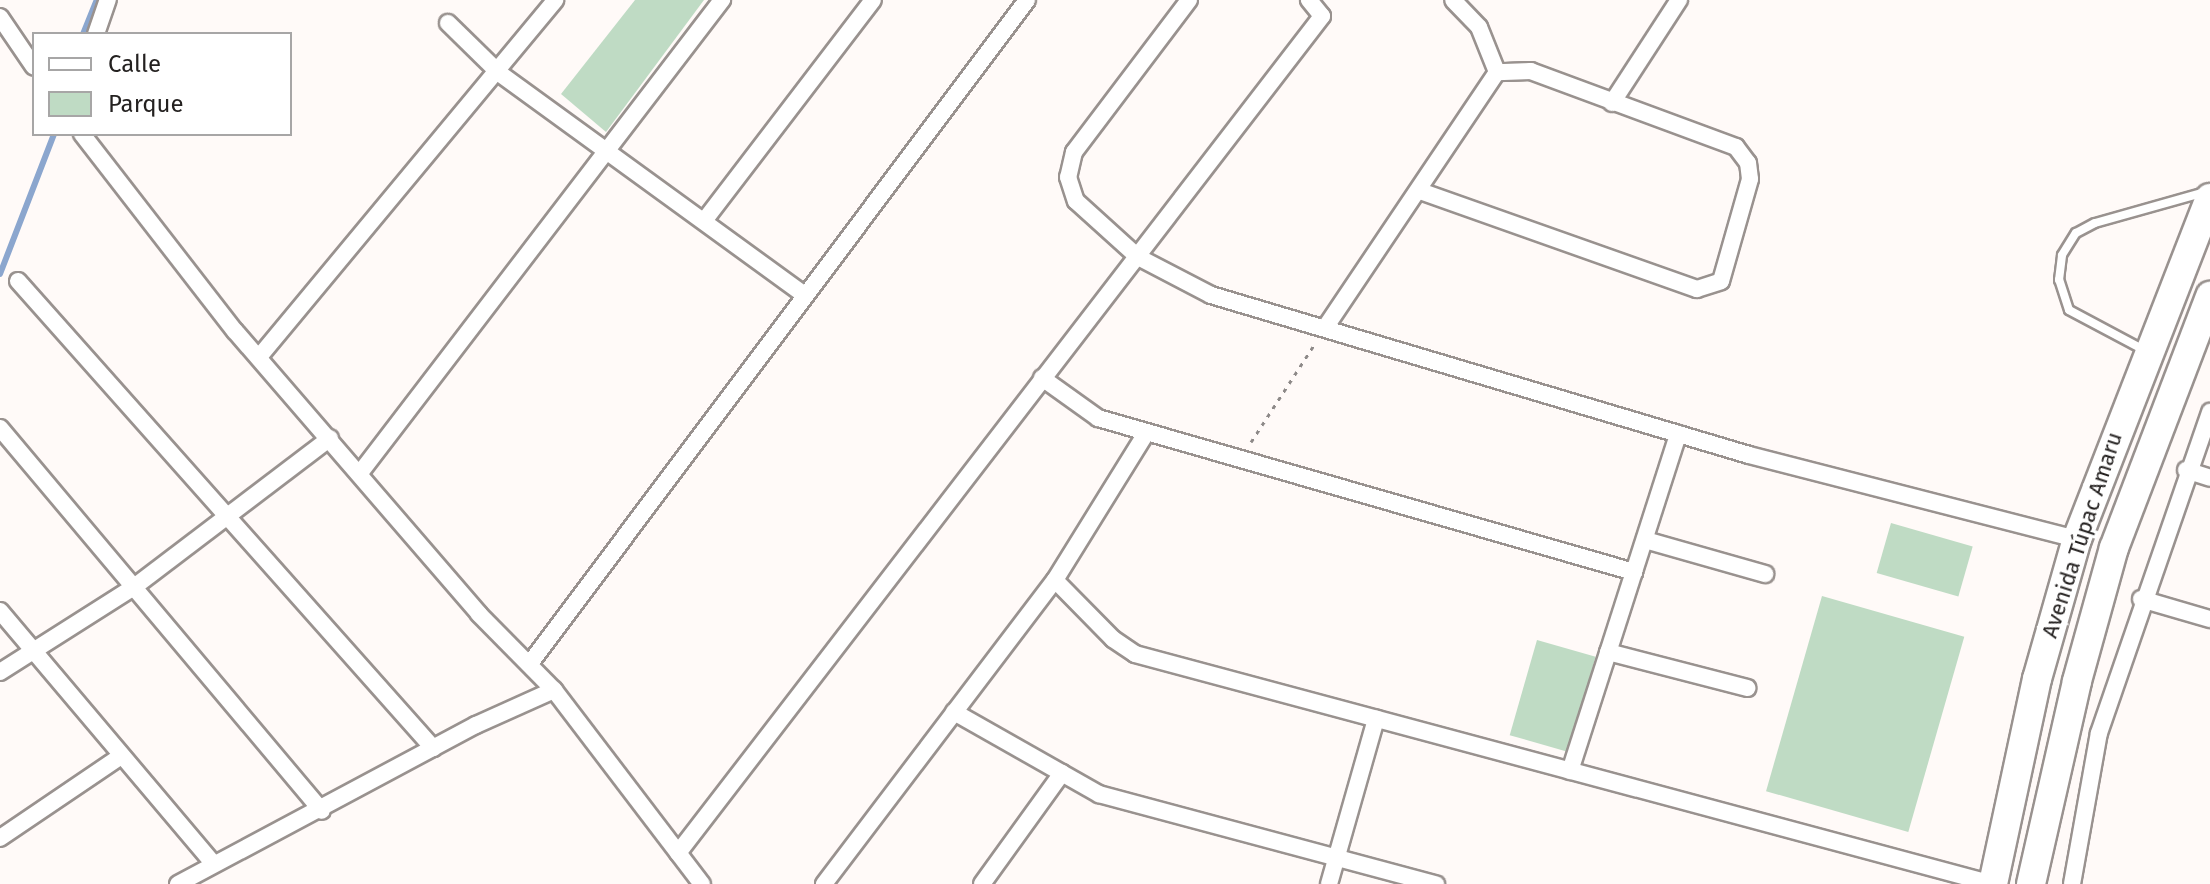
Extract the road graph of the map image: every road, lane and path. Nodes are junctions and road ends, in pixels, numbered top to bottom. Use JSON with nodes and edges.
{"nodes":[{"id":1,"x":108,"y":0,"type":"edge"},
{"id":2,"x":555,"y":0,"type":"edge"},
{"id":3,"x":722,"y":0,"type":"edge"},
{"id":4,"x":873,"y":0,"type":"edge"},
{"id":5,"x":1027,"y":0,"type":"edge"},
{"id":6,"x":1189,"y":0,"type":"edge"},
{"id":7,"x":1309,"y":0,"type":"edge"},
{"id":8,"x":1453,"y":0,"type":"edge"},
{"id":9,"x":1679,"y":0,"type":"edge"},
{"id":10,"x":0,"y":17,"type":"edge"},
{"id":11,"x":448,"y":23,"type":"dead end"},
{"id":12,"x":97,"y":32,"type":"edge"},
{"id":13,"x":32,"y":64,"type":"edge"},
{"id":14,"x":1497,"y":72,"type":"junction"},
{"id":15,"x":499,"y":73,"type":"junction"},
{"id":16,"x":1612,"y":103,"type":"junction"},
{"id":17,"x":84,"y":136,"type":"edge"},
{"id":18,"x":607,"y":150,"type":"junction"},
{"id":19,"x":1420,"y":191,"type":"junction"},
{"id":20,"x":2210,"y":191,"type":"edge"},
{"id":21,"x":2210,"y":198,"type":"edge"},
{"id":22,"x":704,"y":221,"type":"junction"},
{"id":23,"x":1138,"y":257,"type":"junction"},
{"id":24,"x":18,"y":281,"type":"dead end"},
{"id":25,"x":803,"y":294,"type":"junction"},
{"id":26,"x":2210,"y":296,"type":"edge"},
{"id":27,"x":1325,"y":328,"type":"junction"},
{"id":28,"x":2148,"y":352,"type":"junction"},
{"id":29,"x":259,"y":357,"type":"junction"},
{"id":30,"x":1042,"y":378,"type":"junction"},
{"id":31,"x":2210,"y":412,"type":"edge"},
{"id":32,"x":0,"y":428,"type":"edge"},
{"id":33,"x":1146,"y":433,"type":"junction"},
{"id":34,"x":1678,"y":434,"type":"junction"},
{"id":35,"x":330,"y":438,"type":"junction"},
{"id":36,"x":1240,"y":459,"type":"junction"},
{"id":37,"x":2186,"y":470,"type":"junction"},
{"id":38,"x":360,"y":473,"type":"junction"},
{"id":39,"x":2210,"y":478,"type":"edge"},
{"id":40,"x":228,"y":518,"type":"junction"},
{"id":41,"x":2077,"y":539,"type":"junction"},
{"id":42,"x":1645,"y":540,"type":"junction"},
{"id":43,"x":1634,"y":572,"type":"junction"},
{"id":44,"x":1765,"y":574,"type":"dead end"},
{"id":45,"x":1055,"y":580,"type":"junction"},
{"id":46,"x":134,"y":587,"type":"junction"},
{"id":47,"x":2141,"y":599,"type":"junction"},
{"id":48,"x":0,"y":611,"type":"edge"},
{"id":49,"x":2210,"y":619,"type":"edge"},
{"id":50,"x":32,"y":652,"type":"junction"},
{"id":51,"x":1608,"y":652,"type":"junction"},
{"id":52,"x":531,"y":662,"type":"junction"},
{"id":53,"x":0,"y":672,"type":"edge"},
{"id":54,"x":1747,"y":688,"type":"dead end"},
{"id":55,"x":554,"y":690,"type":"junction"},
{"id":56,"x":954,"y":712,"type":"junction"},
{"id":57,"x":1376,"y":719,"type":"junction"},
{"id":58,"x":433,"y":748,"type":"junction"},
{"id":59,"x":121,"y":756,"type":"junction"},
{"id":60,"x":1570,"y":771,"type":"junction"},
{"id":61,"x":1062,"y":773,"type":"junction"},
{"id":62,"x":322,"y":811,"type":"junction"},
{"id":63,"x":0,"y":838,"type":"edge"},
{"id":64,"x":678,"y":853,"type":"junction"},
{"id":65,"x":1338,"y":854,"type":"junction"},
{"id":66,"x":213,"y":863,"type":"junction"},
{"id":67,"x":178,"y":884,"type":"edge"},
{"id":68,"x":702,"y":884,"type":"edge"},
{"id":69,"x":824,"y":884,"type":"edge"},
{"id":70,"x":982,"y":884,"type":"edge"},
{"id":71,"x":1329,"y":884,"type":"edge"},
{"id":72,"x":1436,"y":884,"type":"edge"},
{"id":73,"x":1993,"y":884,"type":"edge"},
{"id":74,"x":2031,"y":884,"type":"edge"},
{"id":75,"x":2072,"y":884,"type":"edge"}],
"edges":[{"from":1,"to":12,"type":"street"},
{"from":2,"to":15,"type":"street"},
{"from":3,"to":18,"type":"street"},
{"from":4,"to":22,"type":"street"},
{"from":5,"to":25,"type":"street"},
{"from":6,"to":23,"type":"street"},
{"from":7,"to":23,"type":"street"},
{"from":8,"to":14,"type":"street"},
{"from":9,"to":16,"type":"street"},
{"from":10,"to":13,"type":"street"},
{"from":11,"to":15,"type":"street"},
{"from":14,"to":16,"type":"street"},
{"from":14,"to":19,"type":"street"},
{"from":15,"to":18,"type":"street"},
{"from":15,"to":29,"type":"street"},
{"from":16,"to":19,"type":"street"},
{"from":17,"to":29,"type":"street"},
{"from":18,"to":22,"type":"street"},
{"from":18,"to":38,"type":"street"},
{"from":19,"to":27,"type":"street"},
{"from":20,"to":28,"type":"lane"},
{"from":21,"to":28,"type":"highway","name":"Avenida Túpac Amaru"},
{"from":22,"to":25,"type":"street"},
{"from":23,"to":27,"type":"street"},
{"from":23,"to":30,"type":"street"},
{"from":24,"to":40,"type":"street"},
{"from":25,"to":52,"type":"street"},
{"from":26,"to":74,"type":"highway","name":"Avenida Túpac Amaru"},
{"from":27,"to":34,"type":"street"},
{"from":27,"to":36,"type":"path"},
{"from":28,"to":41,"type":"highway","name":"Avenida Túpac Amaru"},
{"from":29,"to":35,"type":"street"},
{"from":30,"to":33,"type":"street"},
{"from":30,"to":64,"type":"street"},
{"from":31,"to":37,"type":"street"},
{"from":32,"to":46,"type":"street"},
{"from":33,"to":36,"type":"street"},
{"from":33,"to":45,"type":"street"},
{"from":34,"to":41,"type":"street"},
{"from":34,"to":42,"type":"street"},
{"from":35,"to":38,"type":"street"},
{"from":35,"to":40,"type":"street"},
{"from":36,"to":43,"type":"street"},
{"from":37,"to":39,"type":"street"},
{"from":37,"to":47,"type":"street"},
{"from":38,"to":52,"type":"street"},
{"from":40,"to":46,"type":"street"},
{"from":40,"to":58,"type":"street"},
{"from":41,"to":73,"type":"highway","name":"Avenida Túpac Amaru"},
{"from":42,"to":43,"type":"street"},
{"from":42,"to":44,"type":"street"},
{"from":43,"to":51,"type":"street"},
{"from":45,"to":56,"type":"street"},
{"from":45,"to":57,"type":"street"},
{"from":46,"to":50,"type":"street"},
{"from":46,"to":62,"type":"street"},
{"from":47,"to":49,"type":"street"},
{"from":47,"to":75,"type":"street"},
{"from":48,"to":50,"type":"street"},
{"from":50,"to":53,"type":"street"},
{"from":50,"to":59,"type":"street"},
{"from":51,"to":54,"type":"street"},
{"from":51,"to":60,"type":"street"},
{"from":52,"to":55,"type":"street"},
{"from":55,"to":58,"type":"street"},
{"from":55,"to":64,"type":"street"},
{"from":56,"to":61,"type":"street"},
{"from":56,"to":69,"type":"street"},
{"from":57,"to":60,"type":"street"},
{"from":57,"to":65,"type":"street"},
{"from":58,"to":62,"type":"street"},
{"from":59,"to":63,"type":"street"},
{"from":59,"to":66,"type":"street"},
{"from":60,"to":73,"type":"street"},
{"from":61,"to":65,"type":"street"},
{"from":61,"to":70,"type":"street"},
{"from":62,"to":66,"type":"street"},
{"from":64,"to":68,"type":"street"},
{"from":65,"to":71,"type":"street"},
{"from":65,"to":72,"type":"street"},
{"from":66,"to":67,"type":"street"}]}
